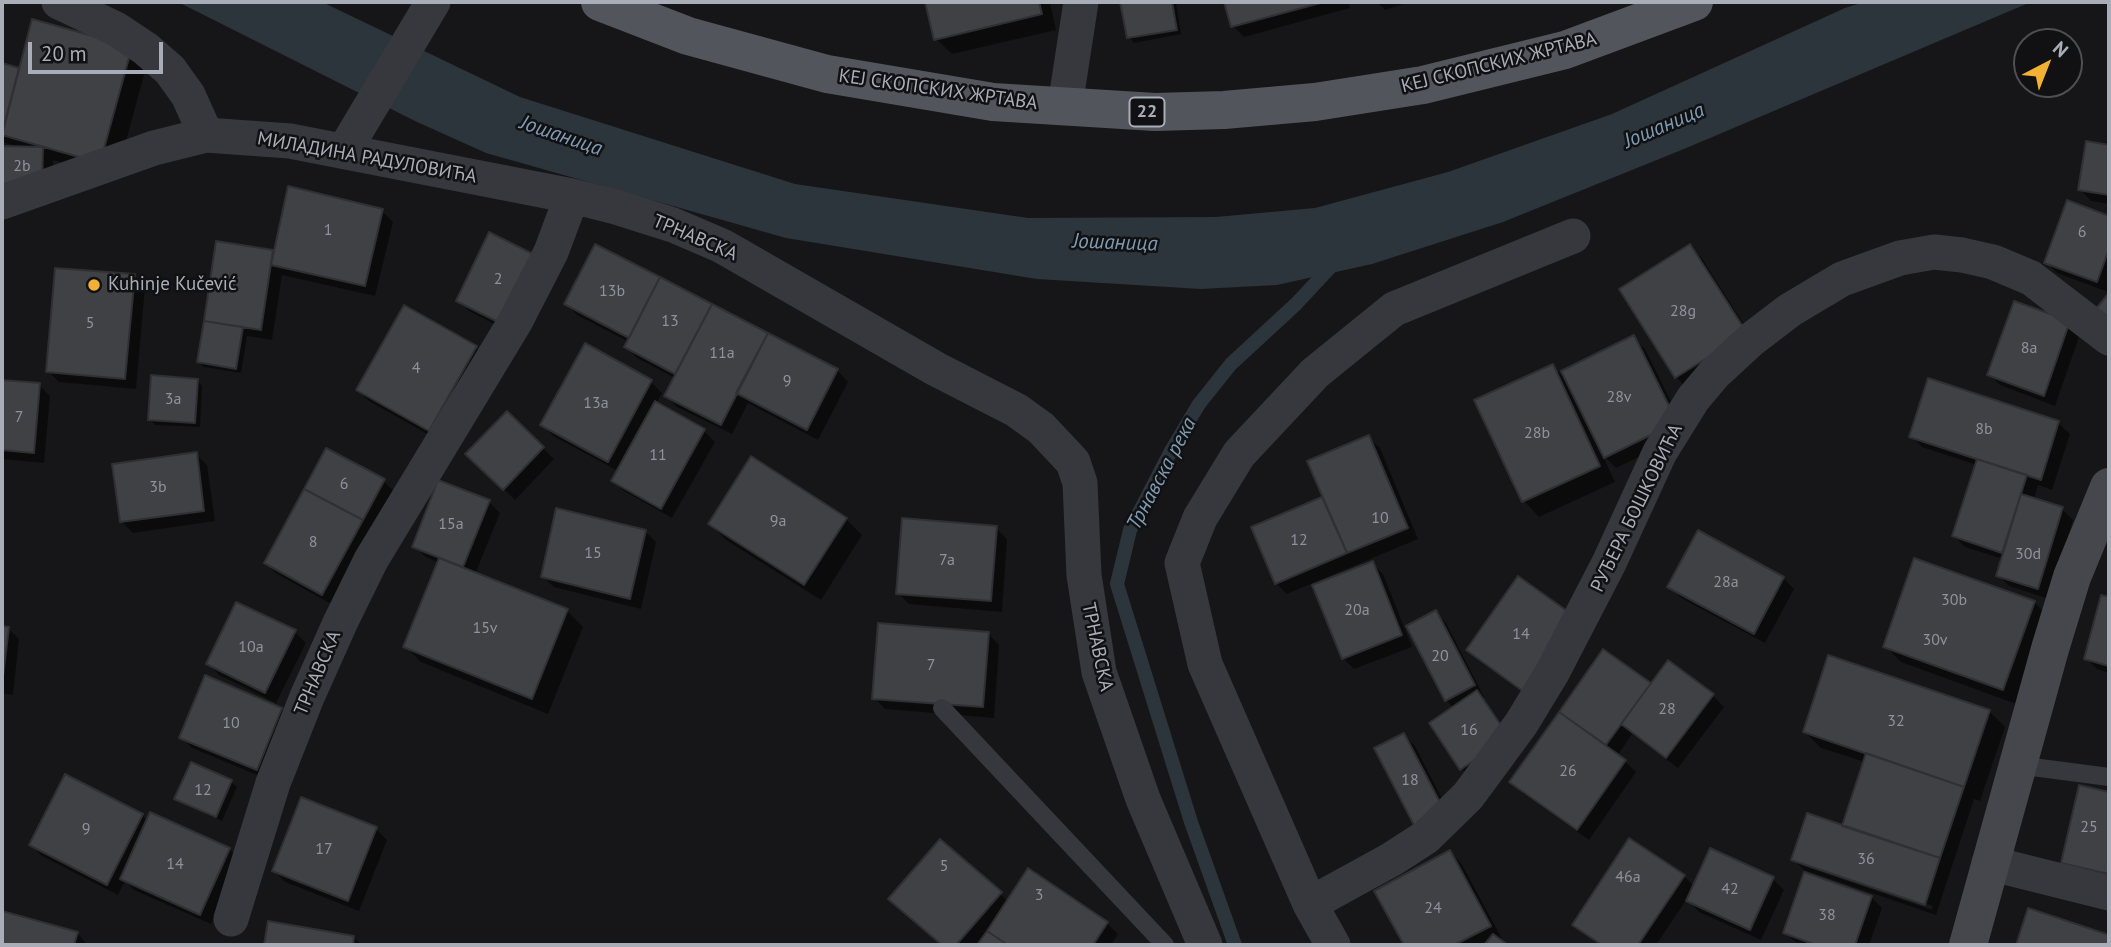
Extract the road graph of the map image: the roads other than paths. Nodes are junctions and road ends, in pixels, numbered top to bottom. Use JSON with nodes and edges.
{"nodes":[{"id":1,"x":59,"y":2,"type":"edge"},
{"id":2,"x":433,"y":2,"type":"edge"},
{"id":3,"x":600,"y":2,"type":"edge"},
{"id":4,"x":1081,"y":2,"type":"edge"},
{"id":5,"x":1694,"y":2,"type":"edge"},
{"id":6,"x":1065,"y":106,"type":"junction"},
{"id":7,"x":206,"y":135,"type":"junction"},
{"id":8,"x":344,"y":151,"type":"junction"},
{"id":9,"x":572,"y":196,"type":"junction"},
{"id":10,"x":2,"y":202,"type":"edge"},
{"id":11,"x":1573,"y":236,"type":"dead end"},
{"id":12,"x":2109,"y":338,"type":"edge"},
{"id":13,"x":2109,"y":487,"type":"edge"},
{"id":14,"x":942,"y":708,"type":"dead end"},
{"id":15,"x":2017,"y":765,"type":"junction"},
{"id":16,"x":2109,"y":776,"type":"edge"},
{"id":17,"x":1989,"y":863,"type":"junction"},
{"id":18,"x":2109,"y":893,"type":"edge"},
{"id":19,"x":1310,"y":904,"type":"junction"},
{"id":20,"x":231,"y":919,"type":"dead end"},
{"id":21,"x":1202,"y":938,"type":"edge"},
{"id":22,"x":1166,"y":945,"type":"edge"},
{"id":23,"x":1333,"y":945,"type":"edge"},
{"id":24,"x":1968,"y":945,"type":"edge"}],
"edges":[{"from":1,"to":7,"type":"street"},
{"from":2,"to":8,"type":"street"},
{"from":3,"to":6,"type":"main road","name":"КЕЈ СКОПСКИХ ЖРТАВА","number":"22"},
{"from":4,"to":6,"type":"street"},
{"from":5,"to":6,"type":"main road","name":"КЕЈ СКОПСКИХ ЖРТАВА","number":"22"},
{"from":7,"to":8,"type":"street","name":"МИЛАДИНА РАДУЛОВИЋА"},
{"from":7,"to":10,"type":"street","name":"МИЛАДИНА РАДУЛОВИЋА"},
{"from":8,"to":9,"type":"street","name":"МИЛАДИНА РАДУЛОВИЋА"},
{"from":9,"to":20,"type":"street","name":"ТРНАВСКА"},
{"from":9,"to":21,"type":"street","name":"ТРНАВСКА"},
{"from":11,"to":19,"type":"street"},
{"from":12,"to":19,"type":"street","name":"РУЂЕРА БОШКОВИЋА"},
{"from":13,"to":15,"type":"main road"},
{"from":14,"to":22,"type":"lane","name":"ТРНАВСКА"},
{"from":15,"to":16,"type":"lane"},
{"from":15,"to":17,"type":"main road"},
{"from":17,"to":18,"type":"street"},
{"from":17,"to":24,"type":"main road"},
{"from":19,"to":23,"type":"street"},
{"from":21,"to":22,"type":"lane","name":"ТРНАВСКА"}]}
